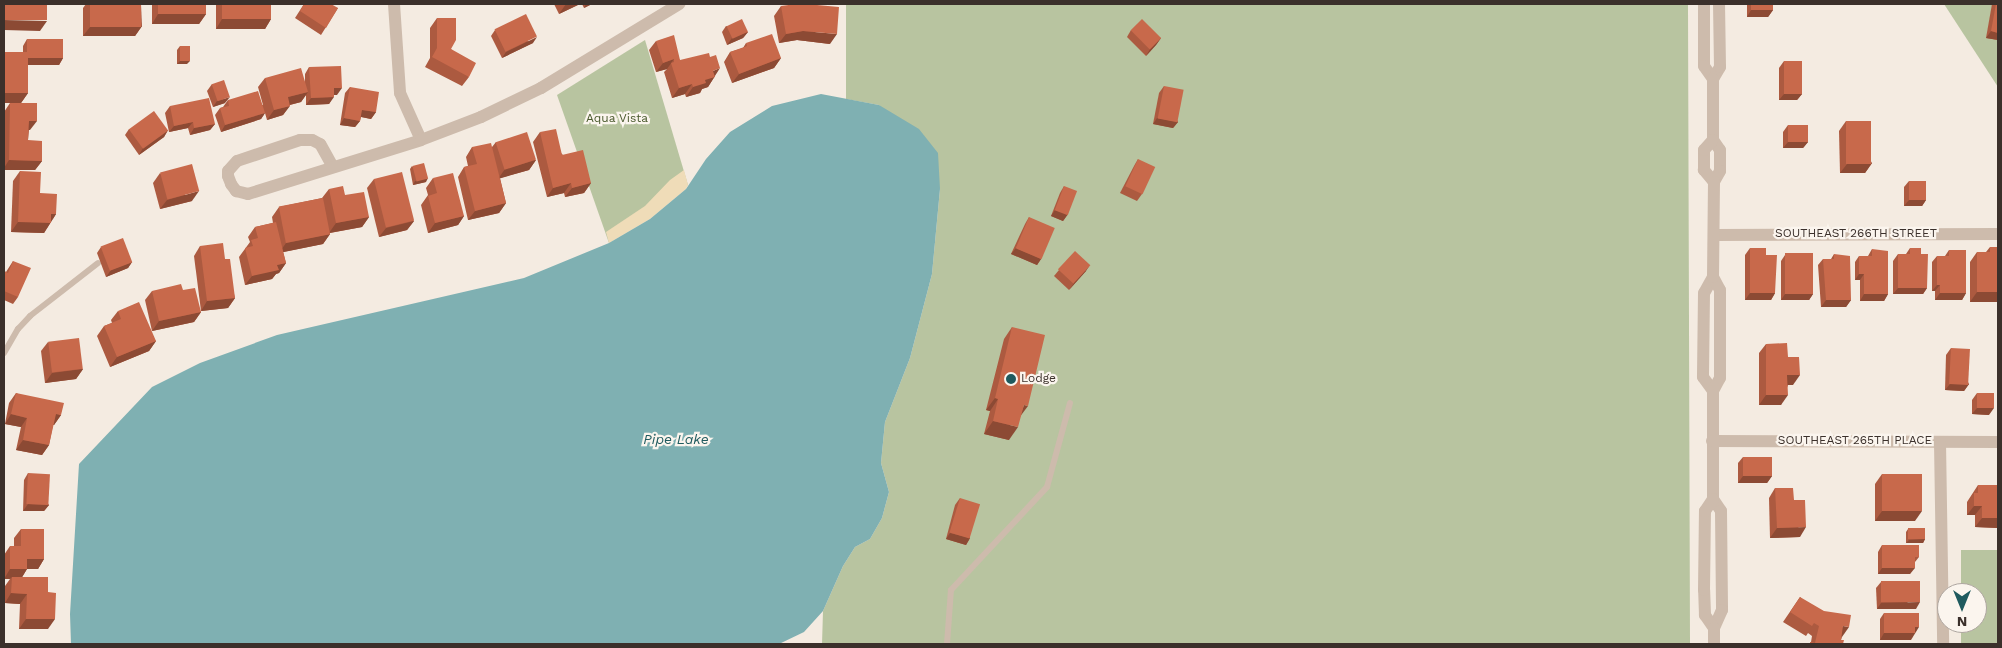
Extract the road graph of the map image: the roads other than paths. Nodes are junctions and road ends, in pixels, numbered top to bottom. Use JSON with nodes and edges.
{"nodes":[{"id":1,"x":394,"y":4,"type":"edge"},
{"id":2,"x":679,"y":4,"type":"edge"},
{"id":3,"x":1704,"y":4,"type":"edge"},
{"id":4,"x":1720,"y":4,"type":"edge"},
{"id":5,"x":1713,"y":79,"type":"junction"},
{"id":6,"x":421,"y":140,"type":"junction"},
{"id":7,"x":333,"y":167,"type":"junction"},
{"id":8,"x":1714,"y":234,"type":"junction"},
{"id":9,"x":1998,"y":234,"type":"edge"},
{"id":10,"x":98,"y":263,"type":"dead end"},
{"id":11,"x":4,"y":354,"type":"edge"},
{"id":12,"x":1070,"y":403,"type":"dead end"},
{"id":13,"x":1712,"y":441,"type":"junction"},
{"id":14,"x":1940,"y":442,"type":"junction"},
{"id":15,"x":1998,"y":442,"type":"edge"},
{"id":16,"x":947,"y":644,"type":"edge"},
{"id":17,"x":1714,"y":644,"type":"edge"},
{"id":18,"x":1943,"y":644,"type":"edge"}],
"edges":[{"from":1,"to":6,"type":"street"},
{"from":2,"to":6,"type":"street"},
{"from":3,"to":5,"type":"street"},
{"from":4,"to":5,"type":"street"},
{"from":5,"to":8,"type":"street"},
{"from":6,"to":7,"type":"street"},
{"from":7,"to":7,"type":"street"},
{"from":8,"to":9,"type":"street","name":"SOUTHEAST 266TH STREET"},
{"from":8,"to":13,"type":"street"},
{"from":10,"to":11,"type":"lane"},
{"from":12,"to":16,"type":"lane"},
{"from":13,"to":14,"type":"street","name":"SOUTHEAST 265TH PLACE"},
{"from":13,"to":17,"type":"street"},
{"from":14,"to":15,"type":"street","name":"SOUTHEAST 265TH PLACE"},
{"from":14,"to":18,"type":"street"}]}
